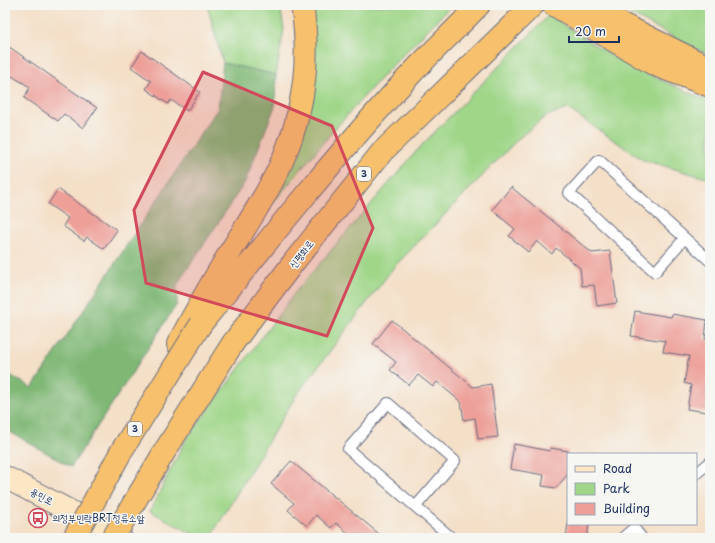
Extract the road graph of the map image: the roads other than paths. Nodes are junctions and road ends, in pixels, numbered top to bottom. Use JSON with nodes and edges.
{"nodes":[{"id":1,"x":302,"y":5,"type":"edge"},
{"id":2,"x":479,"y":5,"type":"edge"},
{"id":3,"x":533,"y":5,"type":"edge"},
{"id":4,"x":554,"y":5,"type":"edge"},
{"id":5,"x":590,"y":5,"type":"edge"},
{"id":6,"x":710,"y":68,"type":"edge"},
{"id":7,"x":710,"y":86,"type":"edge"},
{"id":8,"x":684,"y":239,"type":"junction"},
{"id":9,"x":710,"y":261,"type":"edge"},
{"id":10,"x":196,"y":321,"type":"junction"},
{"id":11,"x":710,"y":462,"type":"edge"},
{"id":12,"x":697,"y":473,"type":"edge"},
{"id":13,"x":5,"y":477,"type":"edge"},
{"id":14,"x":416,"y":506,"type":"junction"},
{"id":15,"x":636,"y":526,"type":"edge"},
{"id":16,"x":74,"y":538,"type":"edge"},
{"id":17,"x":113,"y":538,"type":"edge"},
{"id":18,"x":121,"y":538,"type":"edge"},
{"id":19,"x":452,"y":538,"type":"edge"},
{"id":20,"x":622,"y":538,"type":"edge"},
{"id":21,"x":642,"y":538,"type":"edge"}],
"edges":[{"from":1,"to":10,"type":"highway"},
{"from":2,"to":10,"type":"highway","number":"3"},
{"from":3,"to":17,"type":"highway","name":"신평화로","number":"3","bridge":true},
{"from":4,"to":7,"type":"highway"},
{"from":5,"to":6,"type":"highway"},
{"from":8,"to":8,"type":"lane"},
{"from":8,"to":9,"type":"lane"},
{"from":10,"to":16,"type":"highway","number":"3","bridge":true},
{"from":11,"to":12,"type":"lane"},
{"from":13,"to":18,"type":"street","name":"용민로"},
{"from":14,"to":14,"type":"lane"},
{"from":14,"to":19,"type":"lane"},
{"from":15,"to":20,"type":"lane"},
{"from":15,"to":21,"type":"lane"}]}
